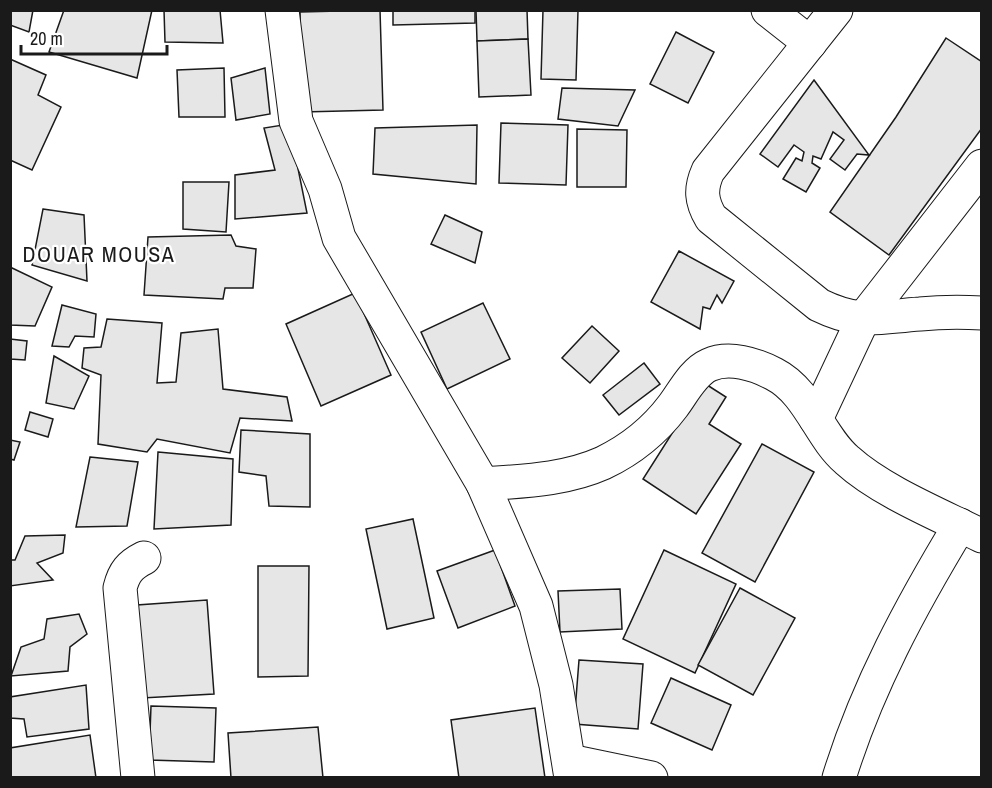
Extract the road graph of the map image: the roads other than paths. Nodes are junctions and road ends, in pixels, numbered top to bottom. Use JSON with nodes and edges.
{"nodes":[{"id":1,"x":282,"y":10,"type":"edge"},
{"id":2,"x":768,"y":10,"type":"edge"},
{"id":3,"x":836,"y":10,"type":"edge"},
{"id":4,"x":810,"y":43,"type":"junction"},
{"id":5,"x":981,"y":166,"type":"edge"},
{"id":6,"x":981,"y":313,"type":"edge"},
{"id":7,"x":863,"y":319,"type":"junction"},
{"id":8,"x":816,"y":419,"type":"junction"},
{"id":9,"x":483,"y":484,"type":"junction"},
{"id":10,"x":971,"y":531,"type":"edge"},
{"id":11,"x":144,"y":558,"type":"dead end"},
{"id":12,"x":570,"y":769,"type":"edge"},
{"id":13,"x":138,"y":777,"type":"edge"},
{"id":14,"x":651,"y":777,"type":"edge"},
{"id":15,"x":839,"y":777,"type":"edge"}],
"edges":[{"from":1,"to":9,"type":"street"},
{"from":2,"to":4,"type":"street"},
{"from":3,"to":4,"type":"street"},
{"from":4,"to":7,"type":"street"},
{"from":5,"to":7,"type":"street"},
{"from":6,"to":7,"type":"street"},
{"from":7,"to":8,"type":"street"},
{"from":8,"to":9,"type":"street"},
{"from":8,"to":10,"type":"street"},
{"from":9,"to":12,"type":"street"},
{"from":10,"to":15,"type":"street"},
{"from":11,"to":13,"type":"street"},
{"from":12,"to":14,"type":"street"}]}
